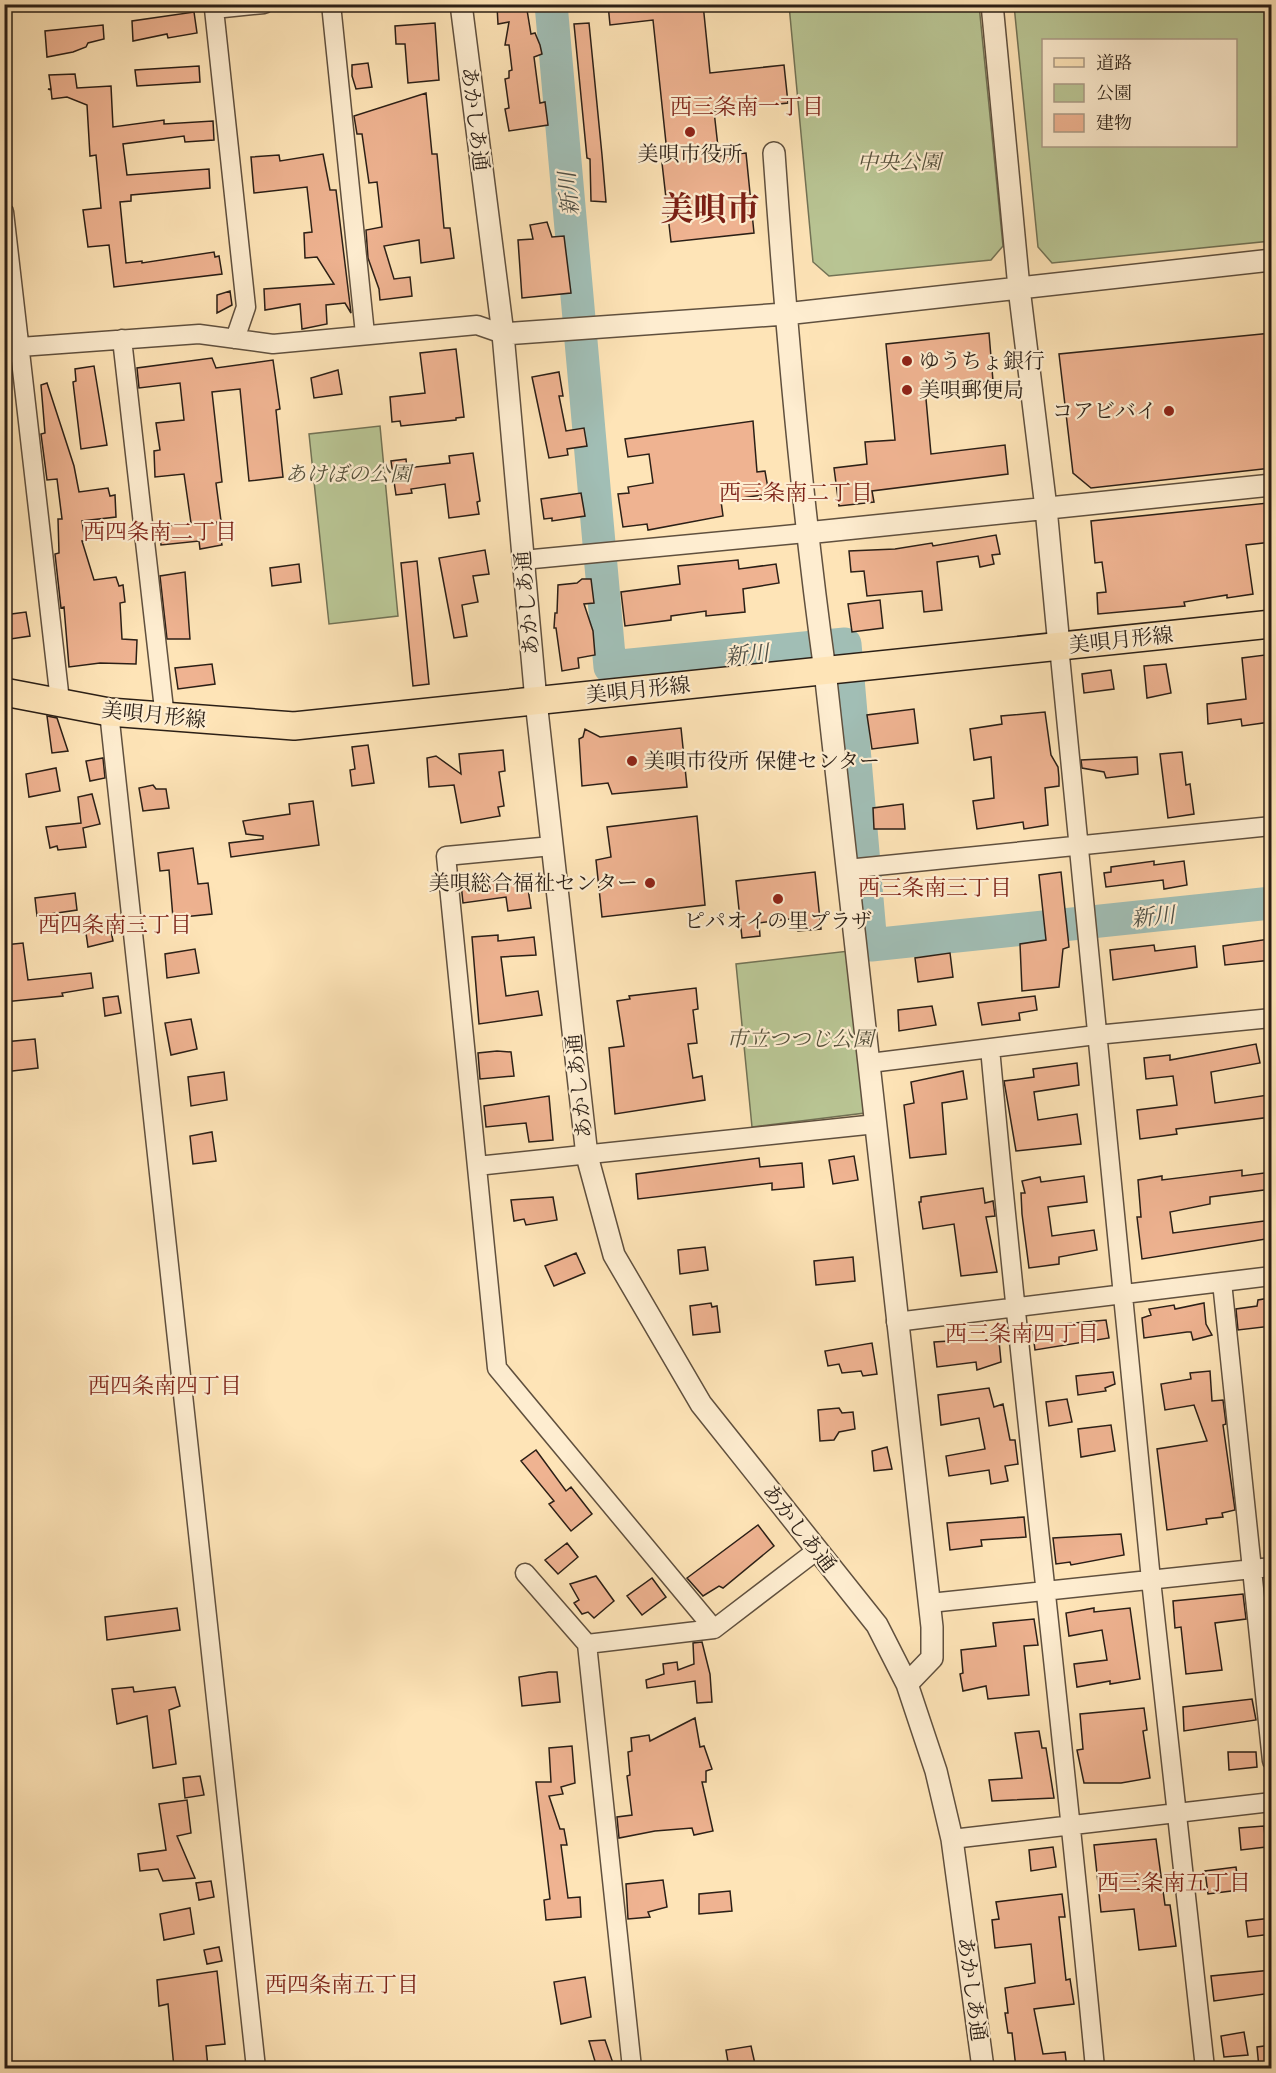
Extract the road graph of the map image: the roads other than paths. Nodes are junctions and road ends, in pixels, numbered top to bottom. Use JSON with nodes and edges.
{"nodes":[{"id":1,"x":264,"y":4,"type":"edge"},
{"id":2,"x":330,"y":4,"type":"edge"},
{"id":3,"x":461,"y":4,"type":"edge"},
{"id":4,"x":992,"y":4,"type":"edge"},
{"id":5,"x":774,"y":153,"type":"dead end"},
{"id":6,"x":4,"y":212,"type":"edge"},
{"id":7,"x":1272,"y":260,"type":"edge"},
{"id":8,"x":1019,"y":288,"type":"junction"},
{"id":9,"x":785,"y":314,"type":"junction"},
{"id":10,"x":365,"y":334,"type":"junction"},
{"id":11,"x":502,"y":334,"type":"junction"},
{"id":12,"x":122,"y":339,"type":"junction"},
{"id":13,"x":235,"y":339,"type":"junction"},
{"id":14,"x":20,"y":347,"type":"junction"},
{"id":15,"x":1272,"y":485,"type":"edge"},
{"id":16,"x":1046,"y":508,"type":"junction"},
{"id":17,"x":806,"y":533,"type":"junction"},
{"id":18,"x":523,"y":560,"type":"junction"},
{"id":19,"x":1272,"y":624,"type":"edge"},
{"id":20,"x":1059,"y":646,"type":"junction"},
{"id":21,"x":825,"y":671,"type":"junction"},
{"id":22,"x":4,"y":692,"type":"edge"},
{"id":23,"x":60,"y":701,"type":"junction"},
{"id":24,"x":536,"y":701,"type":"junction"},
{"id":25,"x":109,"y":712,"type":"junction"},
{"id":26,"x":165,"y":718,"type":"junction"},
{"id":27,"x":1272,"y":826,"type":"edge"},
{"id":28,"x":1080,"y":845,"type":"junction"},
{"id":29,"x":552,"y":846,"type":"junction"},
{"id":30,"x":847,"y":869,"type":"junction"},
{"id":31,"x":1272,"y":1018,"type":"edge"},
{"id":32,"x":1096,"y":1035,"type":"junction"},
{"id":33,"x":990,"y":1048,"type":"junction"},
{"id":34,"x":870,"y":1063,"type":"junction"},
{"id":35,"x":876,"y":1124,"type":"junction"},
{"id":36,"x":587,"y":1156,"type":"junction"},
{"id":37,"x":477,"y":1166,"type":"junction"},
{"id":38,"x":1272,"y":1276,"type":"edge"},
{"id":39,"x":1222,"y":1282,"type":"junction"},
{"id":40,"x":1122,"y":1293,"type":"junction"},
{"id":41,"x":1013,"y":1307,"type":"junction"},
{"id":42,"x":897,"y":1322,"type":"junction"},
{"id":43,"x":816,"y":1551,"type":"junction"},
{"id":44,"x":1272,"y":1567,"type":"edge"},
{"id":45,"x":1250,"y":1569,"type":"junction"},
{"id":46,"x":525,"y":1573,"type":"dead end"},
{"id":47,"x":1151,"y":1580,"type":"junction"},
{"id":48,"x":1044,"y":1591,"type":"junction"},
{"id":49,"x":930,"y":1603,"type":"junction"},
{"id":50,"x":714,"y":1629,"type":"junction"},
{"id":51,"x":587,"y":1644,"type":"junction"},
{"id":52,"x":907,"y":1684,"type":"junction"},
{"id":53,"x":1272,"y":1761,"type":"edge"},
{"id":54,"x":1272,"y":1802,"type":"edge"},
{"id":55,"x":1177,"y":1812,"type":"junction"},
{"id":56,"x":1072,"y":1824,"type":"junction"},
{"id":57,"x":952,"y":1839,"type":"junction"},
{"id":58,"x":256,"y":2068,"type":"edge"},
{"id":59,"x":632,"y":2068,"type":"edge"},
{"id":60,"x":983,"y":2068,"type":"edge"},
{"id":61,"x":1095,"y":2068,"type":"edge"},
{"id":62,"x":1205,"y":2068,"type":"edge"}],
"edges":[{"from":1,"to":13,"type":"street"},
{"from":2,"to":10,"type":"street"},
{"from":3,"to":11,"type":"street","name":"あかしあ通"},
{"from":4,"to":8,"type":"street"},
{"from":5,"to":9,"type":"street"},
{"from":6,"to":14,"type":"street"},
{"from":7,"to":8,"type":"street"},
{"from":8,"to":9,"type":"street"},
{"from":8,"to":16,"type":"street"},
{"from":9,"to":11,"type":"street"},
{"from":9,"to":17,"type":"street"},
{"from":10,"to":11,"type":"street"},
{"from":10,"to":13,"type":"street"},
{"from":11,"to":18,"type":"street","name":"あかしあ通"},
{"from":12,"to":13,"type":"street"},
{"from":12,"to":14,"type":"street"},
{"from":12,"to":26,"type":"street"},
{"from":14,"to":23,"type":"street"},
{"from":15,"to":16,"type":"street"},
{"from":16,"to":17,"type":"street"},
{"from":16,"to":20,"type":"street"},
{"from":17,"to":18,"type":"street"},
{"from":17,"to":21,"type":"street"},
{"from":18,"to":24,"type":"street","name":"あかしあ通"},
{"from":19,"to":20,"type":"main road","name":"美唄月形線"},
{"from":20,"to":21,"type":"main road","name":"美唄月形線"},
{"from":20,"to":28,"type":"street"},
{"from":21,"to":24,"type":"main road","name":"美唄月形線"},
{"from":21,"to":30,"type":"street"},
{"from":22,"to":23,"type":"main road","name":"美唄月形線"},
{"from":23,"to":25,"type":"main road","name":"美唄月形線"},
{"from":24,"to":26,"type":"main road","name":"美唄月形線"},
{"from":24,"to":29,"type":"street","name":"あかしあ通"},
{"from":25,"to":26,"type":"main road","name":"美唄月形線"},
{"from":25,"to":58,"type":"street"},
{"from":27,"to":28,"type":"street"},
{"from":28,"to":30,"type":"street"},
{"from":28,"to":32,"type":"street"},
{"from":29,"to":36,"type":"street","name":"あかしあ通"},
{"from":29,"to":37,"type":"street"},
{"from":30,"to":34,"type":"street"},
{"from":31,"to":32,"type":"street"},
{"from":32,"to":33,"type":"street"},
{"from":32,"to":40,"type":"street"},
{"from":33,"to":34,"type":"street"},
{"from":33,"to":41,"type":"street"},
{"from":34,"to":35,"type":"street"},
{"from":35,"to":36,"type":"street"},
{"from":35,"to":42,"type":"street"},
{"from":36,"to":37,"type":"street"},
{"from":36,"to":43,"type":"street","name":"あかしあ通"},
{"from":37,"to":50,"type":"street"},
{"from":38,"to":39,"type":"street"},
{"from":39,"to":40,"type":"street"},
{"from":39,"to":45,"type":"street"},
{"from":40,"to":41,"type":"street"},
{"from":40,"to":47,"type":"street"},
{"from":41,"to":42,"type":"street"},
{"from":41,"to":48,"type":"street"},
{"from":42,"to":49,"type":"street"},
{"from":43,"to":50,"type":"street"},
{"from":43,"to":52,"type":"street","name":"あかしあ通"},
{"from":44,"to":45,"type":"street"},
{"from":45,"to":47,"type":"street"},
{"from":45,"to":53,"type":"street"},
{"from":46,"to":51,"type":"street"},
{"from":47,"to":48,"type":"street"},
{"from":47,"to":55,"type":"street"},
{"from":48,"to":49,"type":"street"},
{"from":48,"to":56,"type":"street"},
{"from":49,"to":52,"type":"street"},
{"from":50,"to":51,"type":"street"},
{"from":51,"to":59,"type":"street"},
{"from":52,"to":57,"type":"street","name":"あかしあ通"},
{"from":54,"to":55,"type":"street"},
{"from":55,"to":56,"type":"street"},
{"from":55,"to":62,"type":"street"},
{"from":56,"to":57,"type":"street"},
{"from":56,"to":61,"type":"street"},
{"from":57,"to":60,"type":"street","name":"あかしあ通"}]}
